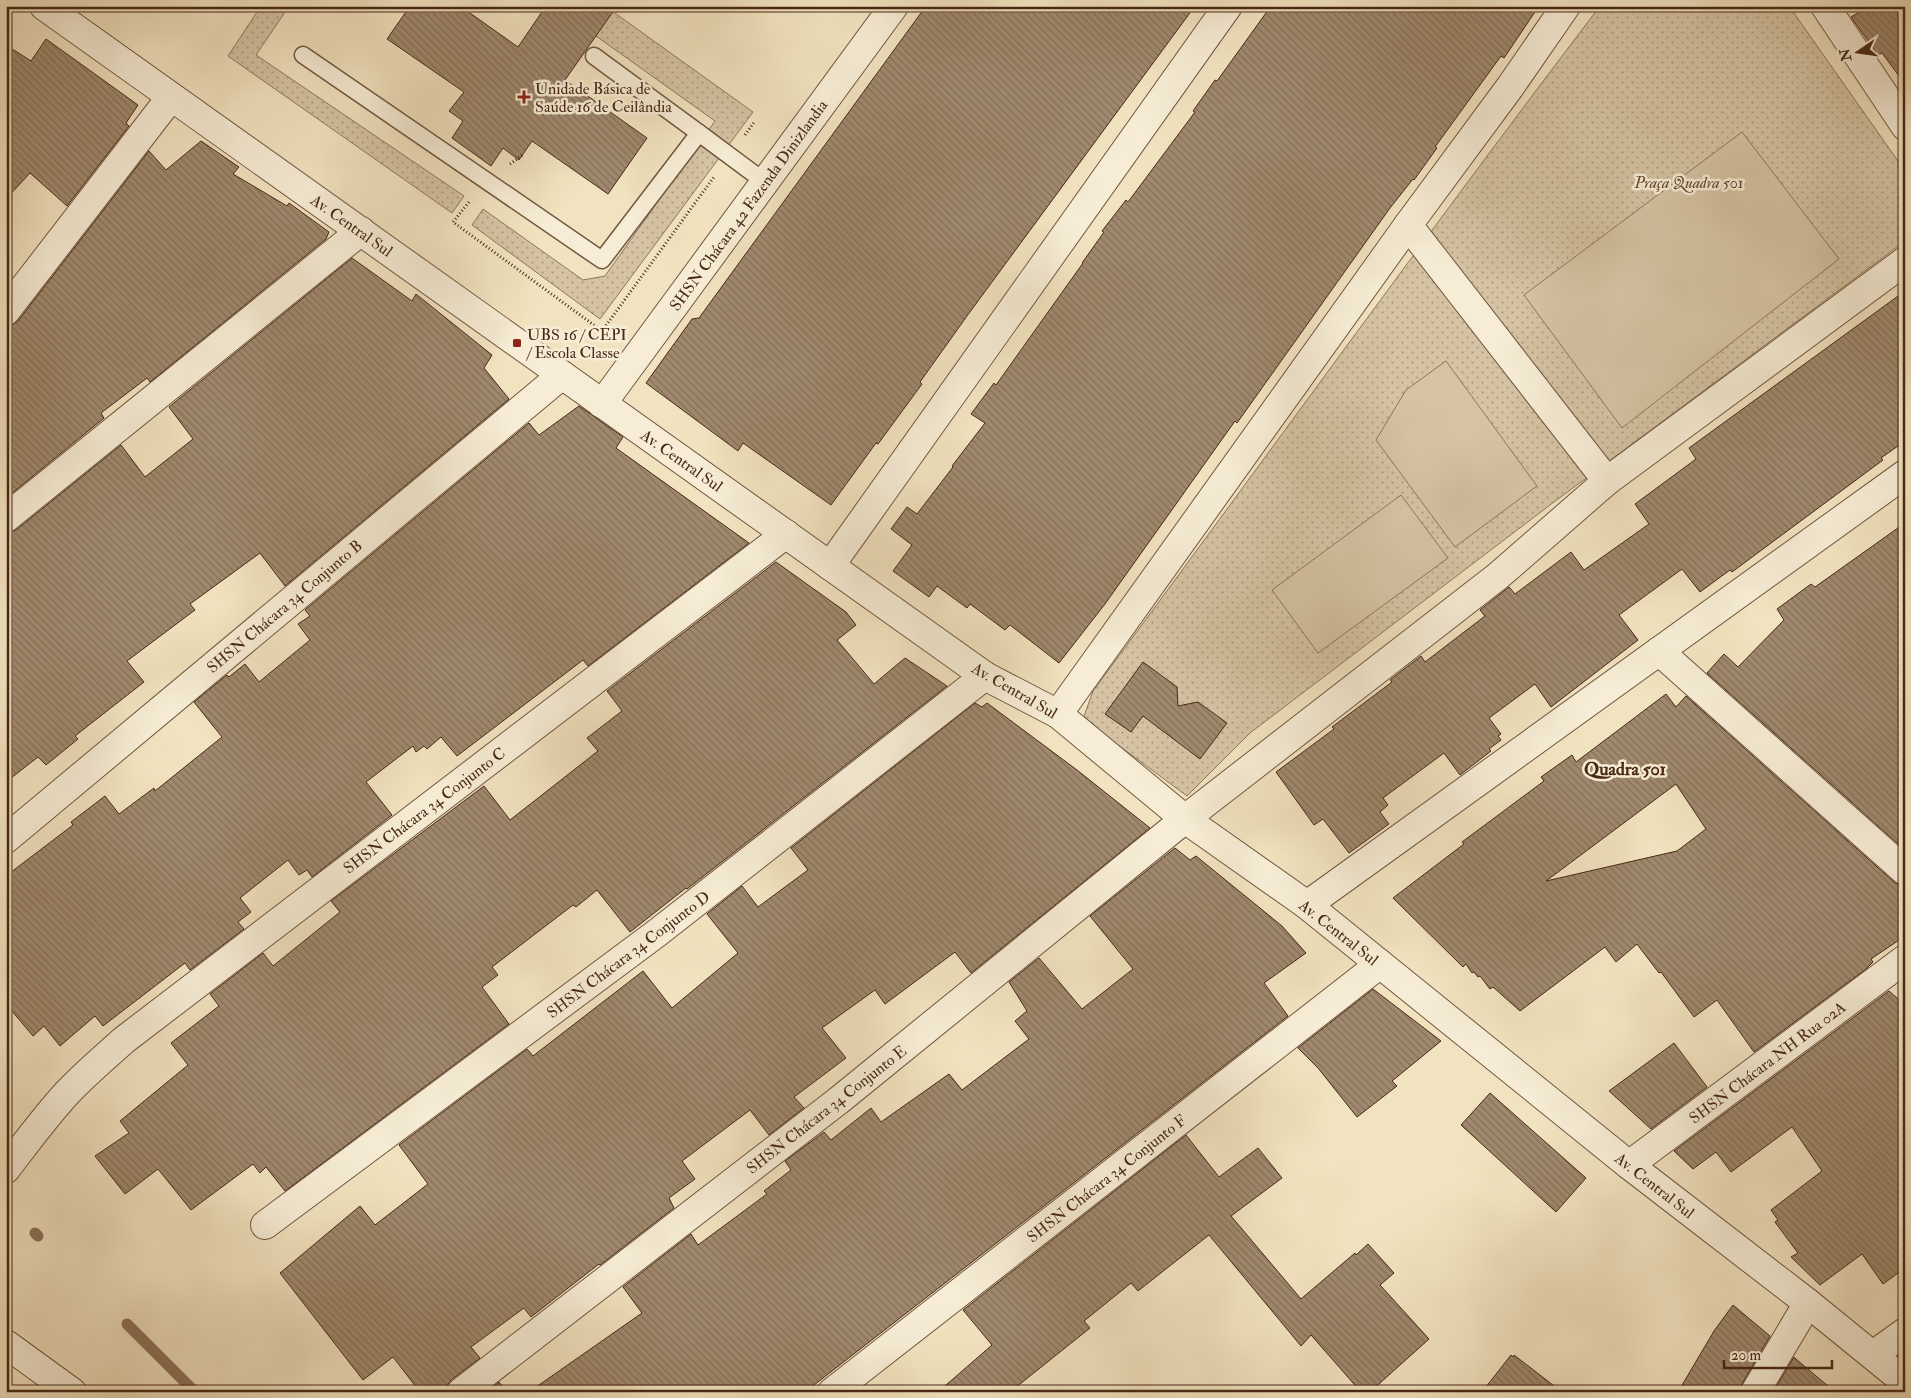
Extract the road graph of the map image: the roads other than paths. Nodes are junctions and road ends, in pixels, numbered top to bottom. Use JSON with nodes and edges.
{"nodes":[{"id":1,"x":44,"y":6,"type":"edge"},
{"id":2,"x":894,"y":6,"type":"edge"},
{"id":3,"x":1228,"y":6,"type":"edge"},
{"id":4,"x":1566,"y":6,"type":"edge"},
{"id":5,"x":1825,"y":6,"type":"edge"},
{"id":6,"x":303,"y":55,"type":"dead end"},
{"id":7,"x":594,"y":56,"type":"dead end"},
{"id":8,"x":171,"y":97,"type":"junction"},
{"id":9,"x":1905,"y":126,"type":"edge"},
{"id":10,"x":699,"y":133,"type":"junction"},
{"id":11,"x":765,"y":182,"type":"junction"},
{"id":12,"x":1408,"y":225,"type":"junction"},
{"id":13,"x":361,"y":231,"type":"junction"},
{"id":14,"x":1905,"y":261,"type":"edge"},
{"id":15,"x":6,"y":311,"type":"edge"},
{"id":16,"x":562,"y":375,"type":"junction"},
{"id":17,"x":602,"y":404,"type":"junction"},
{"id":18,"x":1905,"y":474,"type":"edge"},
{"id":19,"x":1607,"y":481,"type":"junction"},
{"id":20,"x":6,"y":518,"type":"edge"},
{"id":21,"x":786,"y":534,"type":"junction"},
{"id":22,"x":830,"y":566,"type":"junction"},
{"id":23,"x":1659,"y":651,"type":"junction"},
{"id":24,"x":985,"y":676,"type":"junction"},
{"id":25,"x":1058,"y":714,"type":"junction"},
{"id":26,"x":1185,"y":818,"type":"junction"},
{"id":27,"x":6,"y":839,"type":"edge"},
{"id":28,"x":1905,"y":872,"type":"edge"},
{"id":29,"x":1307,"y":905,"type":"junction"},
{"id":30,"x":1905,"y":959,"type":"edge"},
{"id":31,"x":1380,"y":964,"type":"junction"},
{"id":32,"x":1629,"y":1165,"type":"junction"},
{"id":33,"x":6,"y":1169,"type":"edge"},
{"id":34,"x":265,"y":1225,"type":"dead end"},
{"id":35,"x":1808,"y":1303,"type":"junction"},
{"id":36,"x":1905,"y":1332,"type":"edge"},
{"id":37,"x":6,"y":1344,"type":"edge"},
{"id":38,"x":1873,"y":1355,"type":"junction"},
{"id":39,"x":1905,"y":1382,"type":"edge"},
{"id":40,"x":72,"y":1392,"type":"edge"},
{"id":41,"x":461,"y":1392,"type":"edge"},
{"id":42,"x":832,"y":1392,"type":"edge"},
{"id":43,"x":1755,"y":1392,"type":"edge"}],
"edges":[{"from":1,"to":8,"type":"street","name":"Av. Central Sul"},
{"from":2,"to":11,"type":"street","name":"SHSN Chácara 42 Fazenda Dinizlandia"},
{"from":3,"to":22,"type":"street"},
{"from":4,"to":12,"type":"street"},
{"from":5,"to":9,"type":"street"},
{"from":6,"to":10,"type":"lane"},
{"from":7,"to":10,"type":"lane"},
{"from":8,"to":13,"type":"street","name":"Av. Central Sul"},
{"from":8,"to":15,"type":"street"},
{"from":10,"to":11,"type":"lane"},
{"from":11,"to":17,"type":"street","name":"SHSN Chácara 42 Fazenda Dinizlandia"},
{"from":12,"to":19,"type":"street"},
{"from":12,"to":25,"type":"street"},
{"from":13,"to":16,"type":"street","name":"Av. Central Sul"},
{"from":13,"to":20,"type":"street"},
{"from":14,"to":19,"type":"street","name":"SHSN Chácara 34 Conjunto E"},
{"from":16,"to":17,"type":"street","name":"Av. Central Sul"},
{"from":16,"to":27,"type":"street","name":"SHSN Chácara 34 Conjunto B"},
{"from":17,"to":21,"type":"street","name":"Av. Central Sul"},
{"from":18,"to":23,"type":"street"},
{"from":19,"to":26,"type":"street","name":"SHSN Chácara 34 Conjunto E"},
{"from":21,"to":22,"type":"street","name":"Av. Central Sul"},
{"from":21,"to":33,"type":"street","name":"SHSN Chácara 34 Conjunto C"},
{"from":22,"to":24,"type":"street","name":"Av. Central Sul"},
{"from":23,"to":28,"type":"street"},
{"from":23,"to":29,"type":"street"},
{"from":24,"to":25,"type":"street","name":"Av. Central Sul"},
{"from":24,"to":34,"type":"street","name":"SHSN Chácara 34 Conjunto D"},
{"from":25,"to":26,"type":"street","name":"Av. Central Sul"},
{"from":26,"to":29,"type":"street","name":"Av. Central Sul"},
{"from":26,"to":41,"type":"street","name":"SHSN Chácara 34 Conjunto E"},
{"from":29,"to":31,"type":"street","name":"Av. Central Sul"},
{"from":30,"to":32,"type":"street","name":"SHSN Chácara NH Rua 02A"},
{"from":31,"to":32,"type":"street","name":"Av. Central Sul"},
{"from":31,"to":42,"type":"street","name":"SHSN Chácara 34 Conjunto F"},
{"from":32,"to":35,"type":"street","name":"Av. Central Sul"},
{"from":35,"to":38,"type":"street","name":"Av. Central Sul"},
{"from":35,"to":43,"type":"street"},
{"from":36,"to":38,"type":"street"},
{"from":37,"to":40,"type":"street"},
{"from":38,"to":39,"type":"street","name":"Av. Central Sul"}]}
